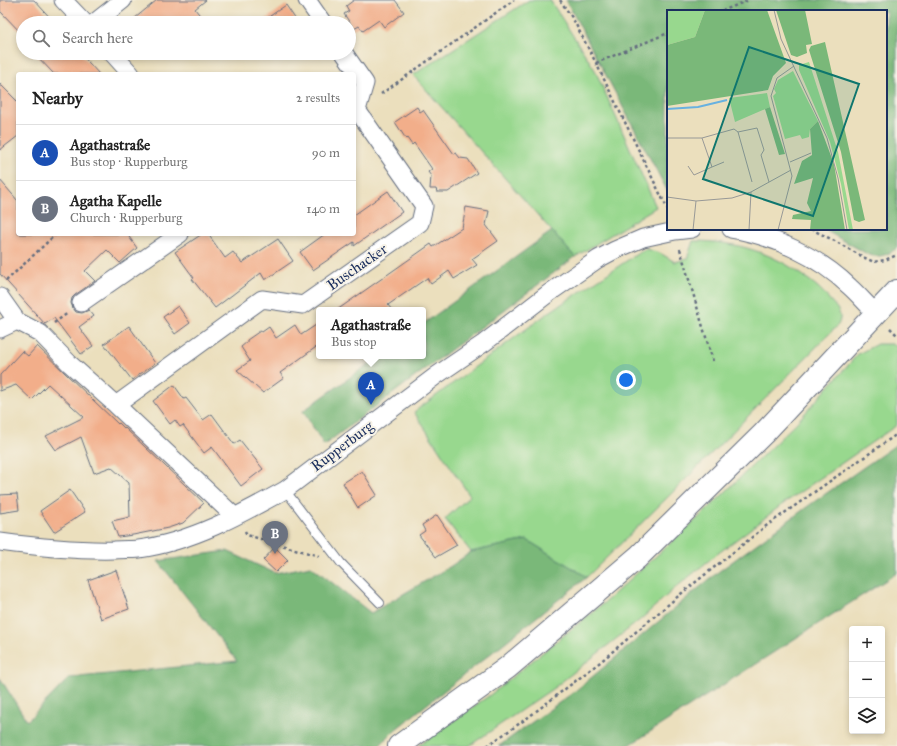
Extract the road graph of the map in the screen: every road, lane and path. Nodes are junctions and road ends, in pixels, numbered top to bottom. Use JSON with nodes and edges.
{"nodes":[{"id":1,"x":63,"y":0,"type":"edge"},
{"id":2,"x":123,"y":0,"type":"edge"},
{"id":3,"x":307,"y":0,"type":"edge"},
{"id":4,"x":514,"y":0,"type":"edge"},
{"id":5,"x":560,"y":0,"type":"edge"},
{"id":6,"x":749,"y":0,"type":"edge"},
{"id":7,"x":724,"y":10,"type":"edge"},
{"id":8,"x":78,"y":16,"type":"edge"},
{"id":9,"x":103,"y":16,"type":"edge"},
{"id":10,"x":318,"y":16,"type":"edge"},
{"id":11,"x":667,"y":33,"type":"edge"},
{"id":12,"x":118,"y":60,"type":"edge"},
{"id":13,"x":349,"y":60,"type":"edge"},
{"id":14,"x":596,"y":63,"type":"junction"},
{"id":15,"x":129,"y":72,"type":"edge"},
{"id":16,"x":356,"y":112,"type":"edge"},
{"id":17,"x":667,"y":208,"type":"edge"},
{"id":18,"x":684,"y":230,"type":"edge"},
{"id":19,"x":736,"y":230,"type":"edge"},
{"id":20,"x":813,"y":230,"type":"edge"},
{"id":21,"x":54,"y":236,"type":"edge"},
{"id":22,"x":177,"y":236,"type":"edge"},
{"id":23,"x":897,"y":254,"type":"edge"},
{"id":24,"x":2,"y":290,"type":"edge"},
{"id":25,"x":897,"y":291,"type":"edge"},
{"id":26,"x":81,"y":303,"type":"joint"},
{"id":27,"x":876,"y":313,"type":"junction"},
{"id":28,"x":17,"y":321,"type":"junction"},
{"id":29,"x":0,"y":329,"type":"edge"},
{"id":30,"x":40,"y":333,"type":"junction"},
{"id":31,"x":713,"y":361,"type":"dead end"},
{"id":32,"x":116,"y":405,"type":"junction"},
{"id":33,"x":897,"y":434,"type":"edge"},
{"id":34,"x":285,"y":490,"type":"junction"},
{"id":35,"x":234,"y":516,"type":"junction"},
{"id":36,"x":0,"y":542,"type":"edge"},
{"id":37,"x":341,"y":563,"type":"junction"},
{"id":38,"x":380,"y":603,"type":"dead end"},
{"id":39,"x":399,"y":746,"type":"edge"},
{"id":40,"x":487,"y":746,"type":"edge"}],
"edges":[{"from":1,"to":8,"type":"street"},
{"from":2,"to":9,"type":"street"},
{"from":3,"to":10,"type":"street"},
{"from":4,"to":16,"type":"path"},
{"from":5,"to":14,"type":"path"},
{"from":6,"to":7,"type":"path"},
{"from":11,"to":14,"type":"path"},
{"from":12,"to":15,"type":"street"},
{"from":13,"to":16,"type":"street"},
{"from":14,"to":17,"type":"path"},
{"from":16,"to":32,"type":"street","name":"Buschacker"},
{"from":18,"to":31,"type":"path"},
{"from":18,"to":34,"type":"street","name":"Rupperburg"},
{"from":19,"to":27,"type":"street"},
{"from":20,"to":23,"type":"path"},
{"from":21,"to":24,"type":"path"},
{"from":22,"to":26,"type":"street"},
{"from":24,"to":28,"type":"street"},
{"from":25,"to":27,"type":"main road"},
{"from":26,"to":30,"type":"path"},
{"from":27,"to":39,"type":"main road"},
{"from":28,"to":29,"type":"street"},
{"from":28,"to":30,"type":"street"},
{"from":30,"to":32,"type":"street"},
{"from":32,"to":35,"type":"street"},
{"from":33,"to":40,"type":"path"},
{"from":34,"to":35,"type":"street","name":"Rupperburg"},
{"from":34,"to":37,"type":"lane"},
{"from":35,"to":36,"type":"street","name":"Rupperburg"},
{"from":35,"to":37,"type":"path"},
{"from":37,"to":38,"type":"lane"}]}
